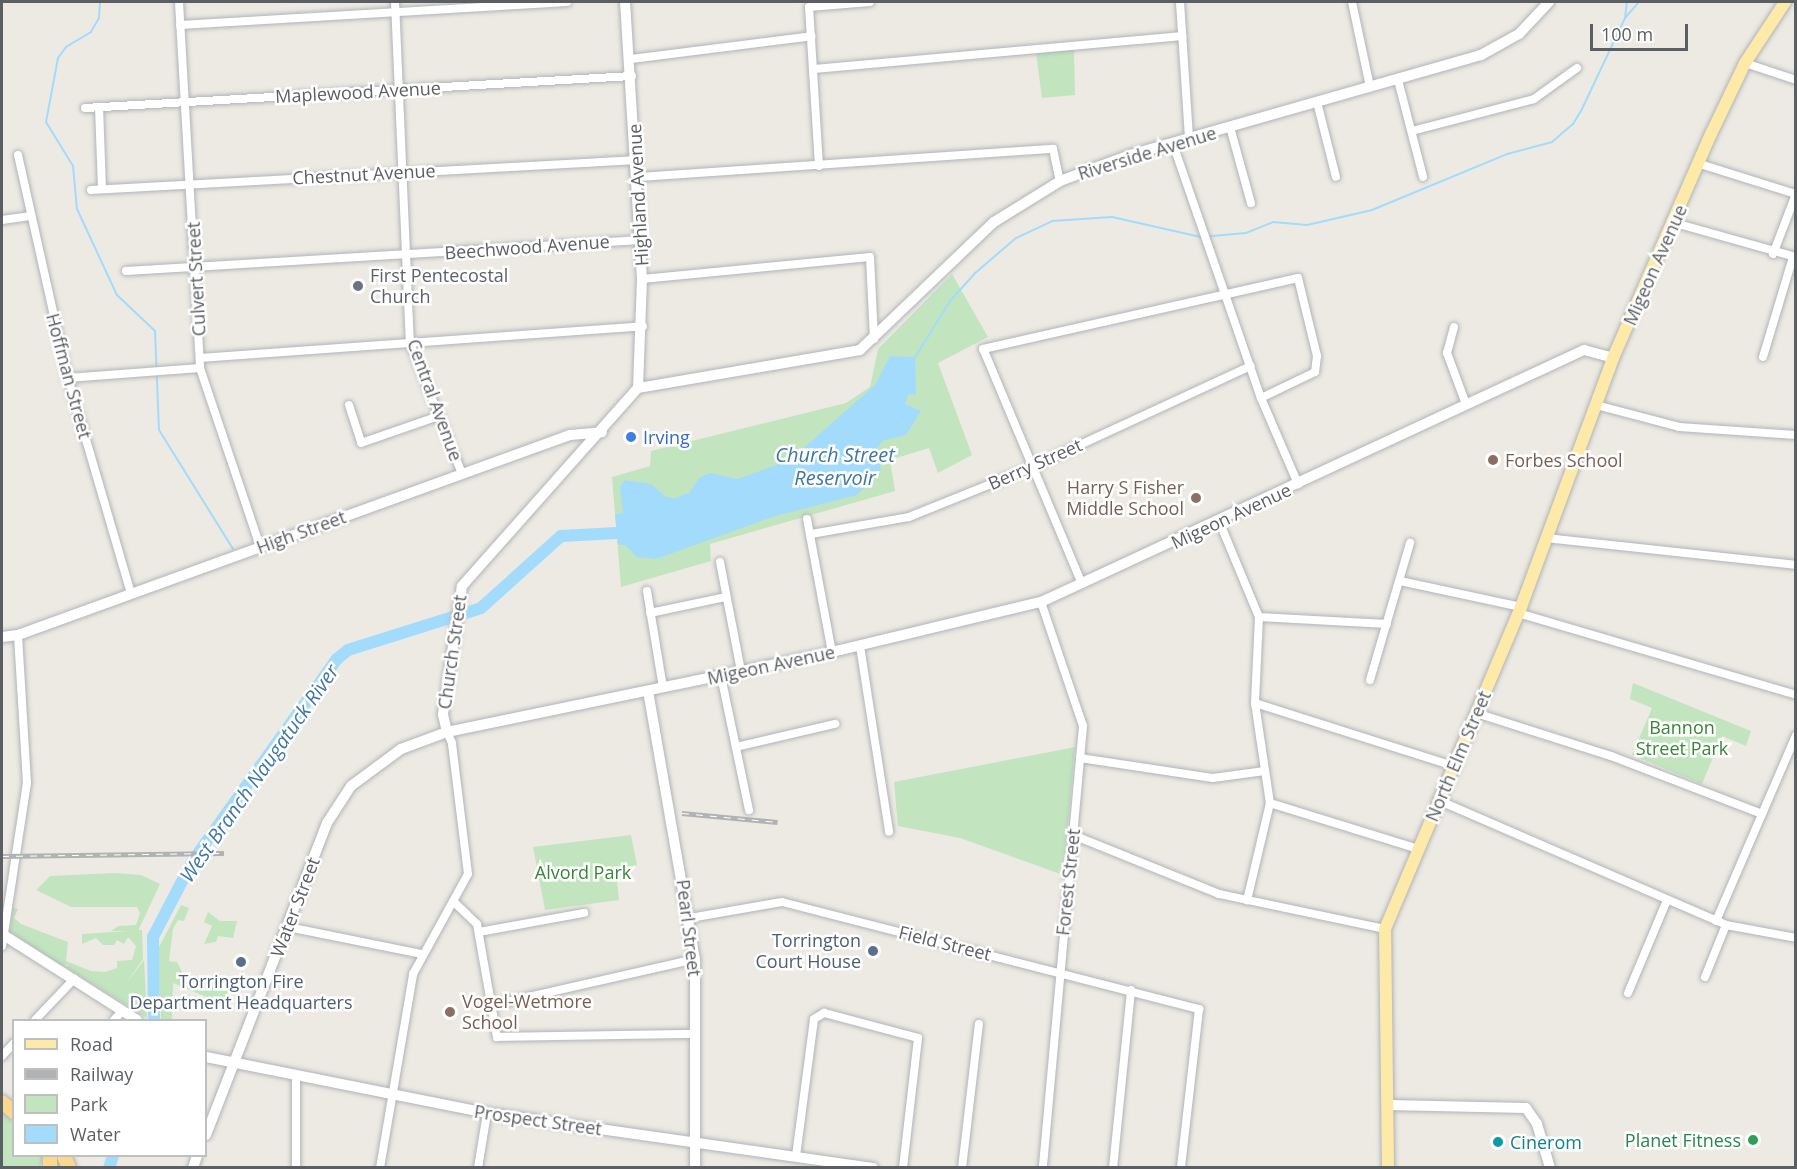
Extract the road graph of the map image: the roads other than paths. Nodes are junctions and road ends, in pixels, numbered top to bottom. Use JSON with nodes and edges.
{"nodes":[{"id":1,"x":179,"y":2,"type":"edge"},
{"id":2,"x":395,"y":2,"type":"edge"},
{"id":3,"x":567,"y":2,"type":"edge"},
{"id":4,"x":625,"y":2,"type":"edge"},
{"id":5,"x":870,"y":2,"type":"edge"},
{"id":6,"x":1180,"y":2,"type":"edge"},
{"id":7,"x":1352,"y":2,"type":"edge"},
{"id":8,"x":1549,"y":2,"type":"edge"},
{"id":9,"x":1785,"y":2,"type":"edge"},
{"id":10,"x":395,"y":14,"type":"junction"},
{"id":11,"x":180,"y":25,"type":"junction"},
{"id":12,"x":812,"y":36,"type":"junction"},
{"id":13,"x":1183,"y":36,"type":"junction"},
{"id":14,"x":631,"y":59,"type":"junction"},
{"id":15,"x":1745,"y":63,"type":"junction"},
{"id":16,"x":1578,"y":68,"type":"dead end"},
{"id":17,"x":814,"y":69,"type":"junction"},
{"id":18,"x":632,"y":76,"type":"junction"},
{"id":19,"x":1398,"y":80,"type":"junction"},
{"id":20,"x":1796,"y":80,"type":"edge"},
{"id":21,"x":1370,"y":87,"type":"junction"},
{"id":22,"x":399,"y":90,"type":"junction"},
{"id":23,"x":1317,"y":102,"type":"junction"},
{"id":24,"x":185,"y":103,"type":"junction"},
{"id":25,"x":99,"y":107,"type":"junction"},
{"id":26,"x":85,"y":108,"type":"dead end"},
{"id":27,"x":1230,"y":127,"type":"junction"},
{"id":28,"x":1412,"y":131,"type":"junction"},
{"id":29,"x":1189,"y":139,"type":"junction"},
{"id":30,"x":1173,"y":144,"type":"junction"},
{"id":31,"x":18,"y":155,"type":"dead end"},
{"id":32,"x":638,"y":160,"type":"junction"},
{"id":33,"x":1700,"y":164,"type":"junction"},
{"id":34,"x":819,"y":166,"type":"junction"},
{"id":35,"x":402,"y":172,"type":"junction"},
{"id":36,"x":639,"y":177,"type":"junction"},
{"id":37,"x":1336,"y":177,"type":"dead end"},
{"id":38,"x":1423,"y":177,"type":"dead end"},
{"id":39,"x":1060,"y":182,"type":"junction"},
{"id":40,"x":191,"y":184,"type":"junction"},
{"id":41,"x":102,"y":189,"type":"junction"},
{"id":42,"x":91,"y":190,"type":"dead end"},
{"id":43,"x":1796,"y":194,"type":"edge"},
{"id":44,"x":1251,"y":203,"type":"dead end"},
{"id":45,"x":30,"y":216,"type":"junction"},
{"id":46,"x":2,"y":220,"type":"edge"},
{"id":47,"x":1675,"y":223,"type":"junction"},
{"id":48,"x":640,"y":240,"type":"junction"},
{"id":49,"x":1773,"y":254,"type":"junction"},
{"id":50,"x":404,"y":255,"type":"junction"},
{"id":51,"x":1794,"y":257,"type":"edge"},
{"id":52,"x":196,"y":267,"type":"junction"},
{"id":53,"x":126,"y":271,"type":"dead end"},
{"id":54,"x":642,"y":279,"type":"junction"},
{"id":55,"x":1224,"y":293,"type":"junction"},
{"id":56,"x":643,"y":326,"type":"junction"},
{"id":57,"x":1454,"y":327,"type":"dead end"},
{"id":58,"x":874,"y":340,"type":"junction"},
{"id":59,"x":410,"y":343,"type":"junction"},
{"id":60,"x":1763,"y":357,"type":"dead end"},
{"id":61,"x":200,"y":358,"type":"junction"},
{"id":62,"x":1613,"y":358,"type":"junction"},
{"id":63,"x":1251,"y":366,"type":"junction"},
{"id":64,"x":200,"y":368,"type":"junction"},
{"id":65,"x":68,"y":378,"type":"junction"},
{"id":66,"x":638,"y":388,"type":"junction"},
{"id":67,"x":1261,"y":398,"type":"junction"},
{"id":68,"x":1466,"y":404,"type":"junction"},
{"id":69,"x":349,"y":405,"type":"dead end"},
{"id":70,"x":1596,"y":405,"type":"junction"},
{"id":71,"x":439,"y":416,"type":"junction"},
{"id":72,"x":602,"y":432,"type":"junction"},
{"id":73,"x":1796,"y":435,"type":"edge"},
{"id":74,"x":1030,"y":468,"type":"junction"},
{"id":75,"x":462,"y":474,"type":"junction"},
{"id":76,"x":1298,"y":484,"type":"junction"},
{"id":77,"x":807,"y":519,"type":"dead end"},
{"id":78,"x":1219,"y":521,"type":"junction"},
{"id":79,"x":811,"y":534,"type":"junction"},
{"id":80,"x":1545,"y":538,"type":"junction"},
{"id":81,"x":1410,"y":543,"type":"dead end"},
{"id":82,"x":260,"y":546,"type":"junction"},
{"id":83,"x":720,"y":562,"type":"dead end"},
{"id":84,"x":1796,"y":565,"type":"edge"},
{"id":85,"x":1400,"y":581,"type":"junction"},
{"id":86,"x":1082,"y":584,"type":"junction"},
{"id":87,"x":647,"y":591,"type":"dead end"},
{"id":88,"x":131,"y":594,"type":"junction"},
{"id":89,"x":726,"y":597,"type":"junction"},
{"id":90,"x":1041,"y":602,"type":"junction"},
{"id":91,"x":1520,"y":610,"type":"junction"},
{"id":92,"x":650,"y":613,"type":"junction"},
{"id":93,"x":1259,"y":617,"type":"junction"},
{"id":94,"x":1387,"y":624,"type":"junction"},
{"id":95,"x":18,"y":635,"type":"junction"},
{"id":96,"x":2,"y":638,"type":"edge"},
{"id":97,"x":860,"y":646,"type":"junction"},
{"id":98,"x":832,"y":652,"type":"junction"},
{"id":99,"x":741,"y":671,"type":"junction"},
{"id":100,"x":721,"y":676,"type":"junction"},
{"id":101,"x":1370,"y":680,"type":"dead end"},
{"id":102,"x":663,"y":688,"type":"junction"},
{"id":103,"x":648,"y":691,"type":"junction"},
{"id":104,"x":1796,"y":695,"type":"edge"},
{"id":105,"x":1255,"y":703,"type":"junction"},
{"id":106,"x":1476,"y":712,"type":"junction"},
{"id":107,"x":835,"y":724,"type":"dead end"},
{"id":108,"x":447,"y":732,"type":"junction"},
{"id":109,"x":1796,"y":735,"type":"edge"},
{"id":110,"x":736,"y":747,"type":"junction"},
{"id":111,"x":1080,"y":758,"type":"junction"},
{"id":112,"x":1454,"y":766,"type":"junction"},
{"id":113,"x":1265,"y":771,"type":"junction"},
{"id":114,"x":1440,"y":801,"type":"junction"},
{"id":115,"x":1270,"y":802,"type":"junction"},
{"id":116,"x":749,"y":810,"type":"dead end"},
{"id":117,"x":1762,"y":814,"type":"junction"},
{"id":118,"x":889,"y":832,"type":"dead end"},
{"id":119,"x":1073,"y":835,"type":"junction"},
{"id":120,"x":1419,"y":849,"type":"junction"},
{"id":121,"x":1247,"y":900,"type":"junction"},
{"id":122,"x":1667,"y":900,"type":"junction"},
{"id":123,"x":454,"y":902,"type":"junction"},
{"id":124,"x":584,"y":914,"type":"dead end"},
{"id":125,"x":690,"y":918,"type":"junction"},
{"id":126,"x":1716,"y":921,"type":"junction"},
{"id":127,"x":1726,"y":925,"type":"junction"},
{"id":128,"x":288,"y":927,"type":"junction"},
{"id":129,"x":1385,"y":929,"type":"junction"},
{"id":130,"x":479,"y":932,"type":"junction"},
{"id":131,"x":2,"y":939,"type":"edge"},
{"id":132,"x":1796,"y":939,"type":"edge"},
{"id":133,"x":422,"y":954,"type":"junction"},
{"id":134,"x":695,"y":959,"type":"junction"},
{"id":135,"x":1060,"y":972,"type":"junction"},
{"id":136,"x":1705,"y":977,"type":"dead end"},
{"id":137,"x":74,"y":979,"type":"junction"},
{"id":138,"x":1131,"y":990,"type":"junction"},
{"id":139,"x":1628,"y":993,"type":"dead end"},
{"id":140,"x":493,"y":1005,"type":"junction"},
{"id":141,"x":122,"y":1011,"type":"junction"},
{"id":142,"x":36,"y":1019,"type":"edge"},
{"id":143,"x":115,"y":1019,"type":"edge"},
{"id":144,"x":135,"y":1019,"type":"edge"},
{"id":145,"x":979,"y":1024,"type":"dead end"},
{"id":146,"x":695,"y":1034,"type":"junction"},
{"id":147,"x":207,"y":1057,"type":"edge"},
{"id":148,"x":234,"y":1066,"type":"junction"},
{"id":149,"x":296,"y":1078,"type":"junction"},
{"id":150,"x":390,"y":1095,"type":"junction"},
{"id":151,"x":1388,"y":1105,"type":"junction"},
{"id":152,"x":487,"y":1113,"type":"junction"},
{"id":153,"x":207,"y":1133,"type":"edge"},
{"id":154,"x":694,"y":1142,"type":"junction"},
{"id":155,"x":796,"y":1156,"type":"junction"},
{"id":156,"x":296,"y":1167,"type":"edge"},
{"id":157,"x":380,"y":1167,"type":"edge"},
{"id":158,"x":478,"y":1167,"type":"edge"},
{"id":159,"x":695,"y":1167,"type":"edge"},
{"id":160,"x":873,"y":1167,"type":"edge"},
{"id":161,"x":903,"y":1167,"type":"edge"},
{"id":162,"x":962,"y":1167,"type":"edge"},
{"id":163,"x":1043,"y":1167,"type":"edge"},
{"id":164,"x":1113,"y":1167,"type":"edge"},
{"id":165,"x":1181,"y":1167,"type":"edge"},
{"id":166,"x":1388,"y":1167,"type":"edge"},
{"id":167,"x":1550,"y":1167,"type":"edge"}],
"edges":[{"from":1,"to":11,"type":"street","name":"Culvert Street"},
{"from":2,"to":10,"type":"street","name":"Central Avenue"},
{"from":3,"to":10,"type":"street"},
{"from":4,"to":14,"type":"street","name":"Highland Avenue"},
{"from":5,"to":12,"type":"street"},
{"from":6,"to":13,"type":"street"},
{"from":7,"to":21,"type":"street"},
{"from":8,"to":19,"type":"street","name":"Riverside Avenue"},
{"from":9,"to":15,"type":"main road","name":"Migeon Avenue"},
{"from":10,"to":11,"type":"street"},
{"from":10,"to":22,"type":"street","name":"Central Avenue"},
{"from":11,"to":24,"type":"street","name":"Culvert Street"},
{"from":12,"to":14,"type":"street"},
{"from":12,"to":17,"type":"street"},
{"from":13,"to":17,"type":"street"},
{"from":13,"to":29,"type":"street"},
{"from":14,"to":18,"type":"street","name":"Highland Avenue"},
{"from":15,"to":20,"type":"street"},
{"from":15,"to":33,"type":"main road","name":"Migeon Avenue"},
{"from":16,"to":28,"type":"street"},
{"from":17,"to":34,"type":"street"},
{"from":18,"to":22,"type":"street","name":"Maplewood Avenue"},
{"from":18,"to":32,"type":"street","name":"Highland Avenue"},
{"from":19,"to":21,"type":"street","name":"Riverside Avenue"},
{"from":19,"to":28,"type":"street"},
{"from":21,"to":23,"type":"street","name":"Riverside Avenue"},
{"from":22,"to":24,"type":"street","name":"Maplewood Avenue"},
{"from":22,"to":35,"type":"street","name":"Central Avenue"},
{"from":23,"to":27,"type":"street","name":"Riverside Avenue"},
{"from":23,"to":37,"type":"street"},
{"from":24,"to":25,"type":"street","name":"Maplewood Avenue"},
{"from":24,"to":40,"type":"street","name":"Culvert Street"},
{"from":25,"to":26,"type":"street","name":"Maplewood Avenue"},
{"from":25,"to":41,"type":"street"},
{"from":27,"to":29,"type":"street","name":"Riverside Avenue"},
{"from":27,"to":44,"type":"street"},
{"from":28,"to":38,"type":"street"},
{"from":29,"to":30,"type":"street","name":"Riverside Avenue"},
{"from":30,"to":39,"type":"street","name":"Riverside Avenue"},
{"from":30,"to":55,"type":"street"},
{"from":31,"to":45,"type":"street","name":"Hoffman Street"},
{"from":32,"to":35,"type":"street","name":"Chestnut Avenue"},
{"from":32,"to":36,"type":"street","name":"Highland Avenue"},
{"from":33,"to":43,"type":"street"},
{"from":33,"to":47,"type":"main road","name":"Migeon Avenue"},
{"from":34,"to":36,"type":"street"},
{"from":34,"to":39,"type":"street"},
{"from":35,"to":40,"type":"street","name":"Chestnut Avenue"},
{"from":35,"to":50,"type":"street","name":"Central Avenue"},
{"from":36,"to":48,"type":"street","name":"Highland Avenue"},
{"from":39,"to":58,"type":"street","name":"Riverside Avenue"},
{"from":40,"to":41,"type":"street","name":"Chestnut Avenue"},
{"from":40,"to":52,"type":"street","name":"Culvert Street"},
{"from":41,"to":42,"type":"street","name":"Chestnut Avenue"},
{"from":43,"to":49,"type":"street"},
{"from":45,"to":46,"type":"street"},
{"from":45,"to":65,"type":"street","name":"Hoffman Street"},
{"from":47,"to":49,"type":"street"},
{"from":47,"to":62,"type":"main road","name":"Migeon Avenue"},
{"from":48,"to":50,"type":"street","name":"Beechwood Avenue"},
{"from":48,"to":54,"type":"street","name":"Highland Avenue"},
{"from":49,"to":51,"type":"street"},
{"from":50,"to":52,"type":"street","name":"Beechwood Avenue"},
{"from":50,"to":59,"type":"street","name":"Central Avenue"},
{"from":51,"to":60,"type":"street"},
{"from":52,"to":53,"type":"street","name":"Beechwood Avenue"},
{"from":52,"to":61,"type":"street","name":"Culvert Street"},
{"from":54,"to":56,"type":"street","name":"Highland Avenue"},
{"from":54,"to":58,"type":"street"},
{"from":55,"to":63,"type":"street"},
{"from":55,"to":67,"type":"street"},
{"from":55,"to":74,"type":"street"},
{"from":56,"to":59,"type":"street"},
{"from":56,"to":66,"type":"street","name":"Highland Avenue"},
{"from":57,"to":68,"type":"street"},
{"from":58,"to":66,"type":"street","name":"Riverside Avenue"},
{"from":59,"to":61,"type":"street"},
{"from":59,"to":71,"type":"street","name":"Central Avenue"},
{"from":61,"to":64,"type":"street","name":"Culvert Street"},
{"from":62,"to":68,"type":"street","name":"Migeon Avenue"},
{"from":62,"to":70,"type":"main road","name":"North Elm Street"},
{"from":63,"to":67,"type":"street"},
{"from":63,"to":74,"type":"street","name":"Berry Street"},
{"from":64,"to":65,"type":"street"},
{"from":64,"to":82,"type":"street","name":"Culvert Street"},
{"from":65,"to":88,"type":"street","name":"Hoffman Street"},
{"from":66,"to":72,"type":"street","name":"Church Street"},
{"from":67,"to":76,"type":"street"},
{"from":68,"to":76,"type":"street","name":"Migeon Avenue"},
{"from":69,"to":71,"type":"street"},
{"from":70,"to":73,"type":"street"},
{"from":70,"to":80,"type":"main road","name":"North Elm Street"},
{"from":71,"to":75,"type":"street","name":"Central Avenue"},
{"from":72,"to":75,"type":"street","name":"High Street"},
{"from":72,"to":108,"type":"street","name":"Church Street"},
{"from":74,"to":79,"type":"street","name":"Berry Street"},
{"from":74,"to":86,"type":"street"},
{"from":75,"to":82,"type":"street","name":"High Street"},
{"from":76,"to":78,"type":"street","name":"Migeon Avenue"},
{"from":77,"to":79,"type":"street"},
{"from":78,"to":86,"type":"street","name":"Migeon Avenue"},
{"from":78,"to":93,"type":"street"},
{"from":79,"to":98,"type":"street"},
{"from":80,"to":84,"type":"street"},
{"from":80,"to":91,"type":"main road","name":"North Elm Street"},
{"from":81,"to":85,"type":"street"},
{"from":82,"to":88,"type":"street","name":"High Street"},
{"from":83,"to":89,"type":"street"},
{"from":85,"to":91,"type":"street"},
{"from":85,"to":94,"type":"street"},
{"from":86,"to":90,"type":"street","name":"Migeon Avenue"},
{"from":87,"to":92,"type":"street"},
{"from":88,"to":95,"type":"street","name":"High Street"},
{"from":89,"to":92,"type":"street"},
{"from":89,"to":99,"type":"street"},
{"from":90,"to":97,"type":"street","name":"Migeon Avenue"},
{"from":90,"to":111,"type":"street","name":"Forest Street"},
{"from":91,"to":104,"type":"street"},
{"from":91,"to":106,"type":"main road","name":"North Elm Street"},
{"from":92,"to":102,"type":"street"},
{"from":93,"to":94,"type":"street"},
{"from":93,"to":105,"type":"street"},
{"from":94,"to":101,"type":"street"},
{"from":95,"to":96,"type":"street","name":"High Street"},
{"from":95,"to":131,"type":"street"},
{"from":97,"to":98,"type":"street","name":"Migeon Avenue"},
{"from":97,"to":118,"type":"street"},
{"from":98,"to":99,"type":"street","name":"Migeon Avenue"},
{"from":99,"to":100,"type":"street","name":"Migeon Avenue"},
{"from":100,"to":102,"type":"street","name":"Migeon Avenue"},
{"from":100,"to":110,"type":"street"},
{"from":102,"to":103,"type":"street","name":"Migeon Avenue"},
{"from":103,"to":108,"type":"street","name":"Migeon Avenue"},
{"from":103,"to":125,"type":"street","name":"Pearl Street"},
{"from":105,"to":112,"type":"street"},
{"from":105,"to":113,"type":"street"},
{"from":106,"to":112,"type":"main road","name":"North Elm Street"},
{"from":106,"to":117,"type":"street"},
{"from":107,"to":110,"type":"street"},
{"from":108,"to":123,"type":"street","name":"Church Street"},
{"from":108,"to":128,"type":"street","name":"Water Street"},
{"from":109,"to":117,"type":"street"},
{"from":110,"to":116,"type":"street"},
{"from":111,"to":113,"type":"street"},
{"from":111,"to":119,"type":"street","name":"Forest Street"},
{"from":112,"to":114,"type":"main road","name":"North Elm Street"},
{"from":113,"to":115,"type":"street"},
{"from":114,"to":120,"type":"main road","name":"North Elm Street"},
{"from":114,"to":122,"type":"street"},
{"from":115,"to":120,"type":"street"},
{"from":115,"to":121,"type":"street"},
{"from":117,"to":126,"type":"street"},
{"from":119,"to":121,"type":"street"},
{"from":119,"to":135,"type":"street","name":"Forest Street"},
{"from":120,"to":129,"type":"main road","name":"North Elm Street"},
{"from":121,"to":129,"type":"street"},
{"from":122,"to":126,"type":"street"},
{"from":122,"to":139,"type":"street"},
{"from":123,"to":130,"type":"street"},
{"from":123,"to":133,"type":"street","name":"Church Street"},
{"from":124,"to":130,"type":"street"},
{"from":125,"to":134,"type":"street","name":"Pearl Street"},
{"from":125,"to":135,"type":"street","name":"Field Street"},
{"from":126,"to":127,"type":"street"},
{"from":127,"to":132,"type":"street"},
{"from":127,"to":136,"type":"street"},
{"from":128,"to":133,"type":"street"},
{"from":128,"to":148,"type":"street","name":"Water Street"},
{"from":129,"to":151,"type":"main road","name":"North Elm Street"},
{"from":130,"to":140,"type":"street"},
{"from":131,"to":137,"type":"street"},
{"from":133,"to":150,"type":"street","name":"Church Street"},
{"from":134,"to":140,"type":"street"},
{"from":134,"to":146,"type":"street","name":"Pearl Street"},
{"from":135,"to":138,"type":"street","name":"Field Street"},
{"from":135,"to":163,"type":"street","name":"Forest Street"},
{"from":137,"to":141,"type":"street"},
{"from":137,"to":142,"type":"street"},
{"from":138,"to":164,"type":"street"},
{"from":138,"to":165,"type":"street","name":"Field Street"},
{"from":140,"to":146,"type":"street"},
{"from":141,"to":143,"type":"street"},
{"from":141,"to":144,"type":"street"},
{"from":145,"to":162,"type":"street"},
{"from":146,"to":154,"type":"street","name":"Pearl Street"},
{"from":147,"to":148,"type":"street","name":"Prospect Street"},
{"from":148,"to":149,"type":"street","name":"Prospect Street"},
{"from":148,"to":153,"type":"street","name":"Water Street"},
{"from":149,"to":150,"type":"street","name":"Prospect Street"},
{"from":149,"to":156,"type":"street"},
{"from":150,"to":152,"type":"street","name":"Prospect Street"},
{"from":150,"to":157,"type":"street","name":"Church Street"},
{"from":151,"to":166,"type":"main road","name":"North Elm Street"},
{"from":151,"to":167,"type":"street"},
{"from":152,"to":154,"type":"street","name":"Prospect Street"},
{"from":152,"to":158,"type":"street"},
{"from":154,"to":155,"type":"street","name":"Prospect Street"},
{"from":154,"to":159,"type":"street","name":"Pearl Street"},
{"from":155,"to":160,"type":"street","name":"Prospect Street"},
{"from":155,"to":161,"type":"street"}]}
